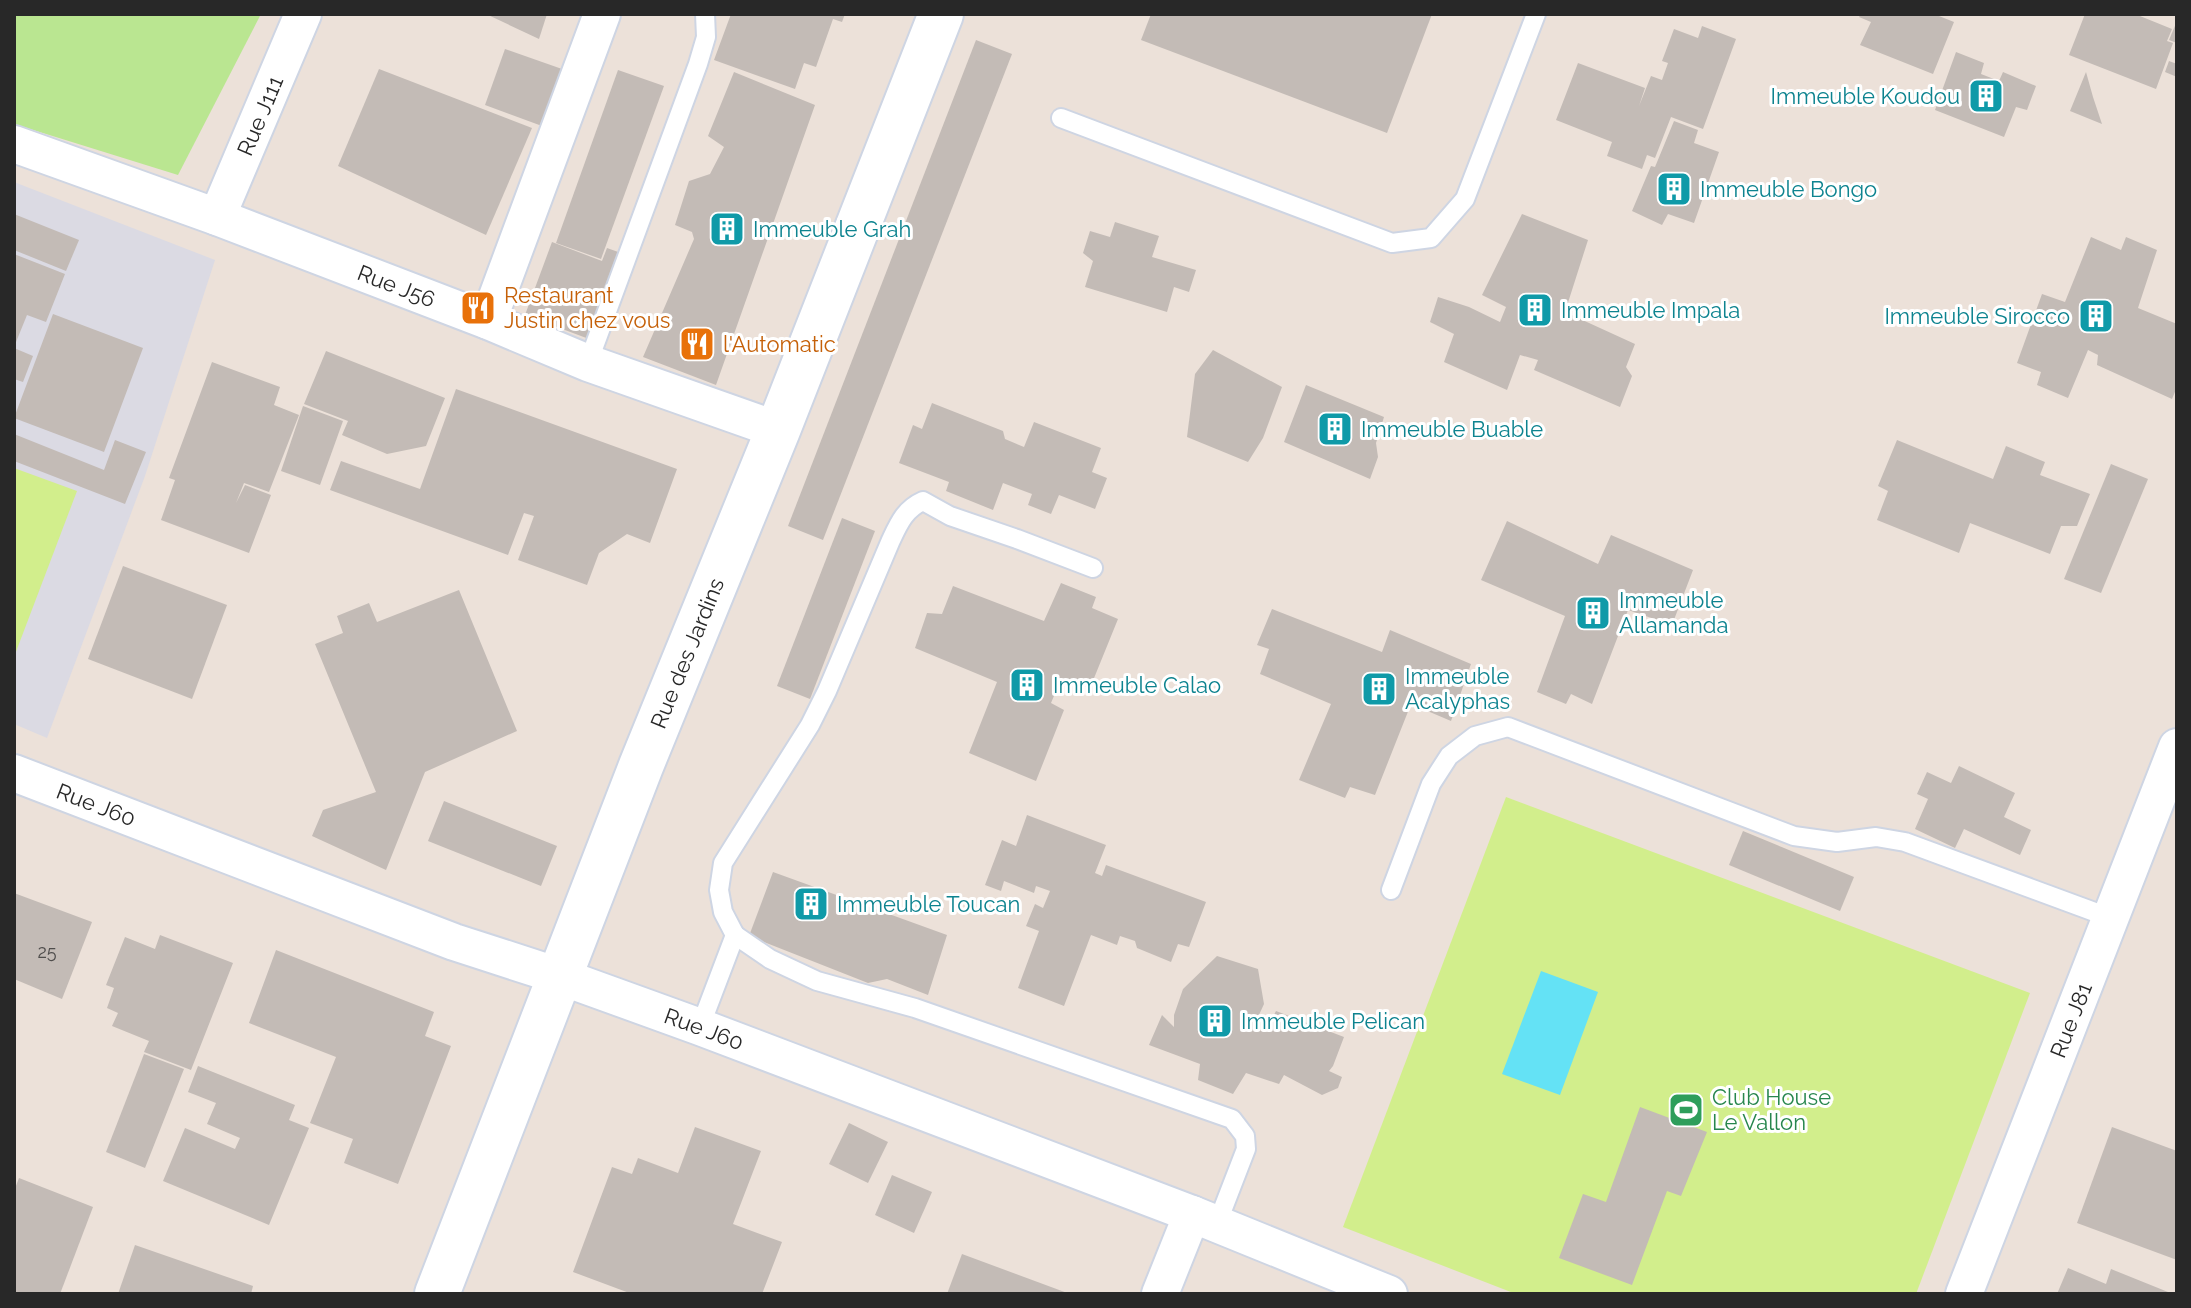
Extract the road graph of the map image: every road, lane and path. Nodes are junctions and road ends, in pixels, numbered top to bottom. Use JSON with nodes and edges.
{"nodes":[{"id":1,"x":303,"y":14,"type":"edge"},
{"id":2,"x":602,"y":14,"type":"edge"},
{"id":3,"x":705,"y":14,"type":"edge"},
{"id":4,"x":941,"y":14,"type":"edge"},
{"id":5,"x":1536,"y":14,"type":"edge"},
{"id":6,"x":1061,"y":118,"type":"dead end"},
{"id":7,"x":14,"y":144,"type":"edge"},
{"id":8,"x":217,"y":217,"type":"junction"},
{"id":9,"x":488,"y":321,"type":"junction"},
{"id":10,"x":588,"y":363,"type":"junction"},
{"id":11,"x":778,"y":430,"type":"junction"},
{"id":12,"x":1093,"y":568,"type":"dead end"},
{"id":13,"x":2177,"y":747,"type":"edge"},
{"id":14,"x":14,"y":773,"type":"edge"},
{"id":15,"x":1391,"y":890,"type":"dead end"},
{"id":16,"x":2111,"y":918,"type":"junction"},
{"id":17,"x":735,"y":935,"type":"junction"},
{"id":18,"x":559,"y":976,"type":"junction"},
{"id":19,"x":700,"y":1027,"type":"junction"},
{"id":20,"x":1204,"y":1219,"type":"junction"},
{"id":21,"x":437,"y":1294,"type":"edge"},
{"id":22,"x":1160,"y":1294,"type":"edge"},
{"id":23,"x":1389,"y":1294,"type":"edge"},
{"id":24,"x":1964,"y":1294,"type":"edge"}],
"edges":[{"from":1,"to":8,"type":"street","name":"Rue J111"},
{"from":2,"to":9,"type":"street"},
{"from":3,"to":10,"type":"lane"},
{"from":4,"to":11,"type":"main road","name":"Rue des Jardins"},
{"from":5,"to":6,"type":"lane"},
{"from":7,"to":8,"type":"street","name":"Rue J56"},
{"from":8,"to":9,"type":"street","name":"Rue J56"},
{"from":9,"to":10,"type":"street","name":"Rue J56"},
{"from":10,"to":11,"type":"street","name":"Rue J56"},
{"from":11,"to":18,"type":"main road","name":"Rue des Jardins"},
{"from":12,"to":17,"type":"lane"},
{"from":13,"to":16,"type":"street","name":"Rue J81"},
{"from":14,"to":18,"type":"street","name":"Rue J60"},
{"from":15,"to":16,"type":"lane"},
{"from":16,"to":24,"type":"street","name":"Rue J81"},
{"from":17,"to":19,"type":"lane"},
{"from":17,"to":20,"type":"lane"},
{"from":18,"to":19,"type":"street","name":"Rue J60"},
{"from":18,"to":21,"type":"main road","name":"Rue des Jardins"},
{"from":19,"to":20,"type":"street","name":"Rue J60"},
{"from":20,"to":22,"type":"street"},
{"from":20,"to":23,"type":"street","name":"Rue J60"}]}
